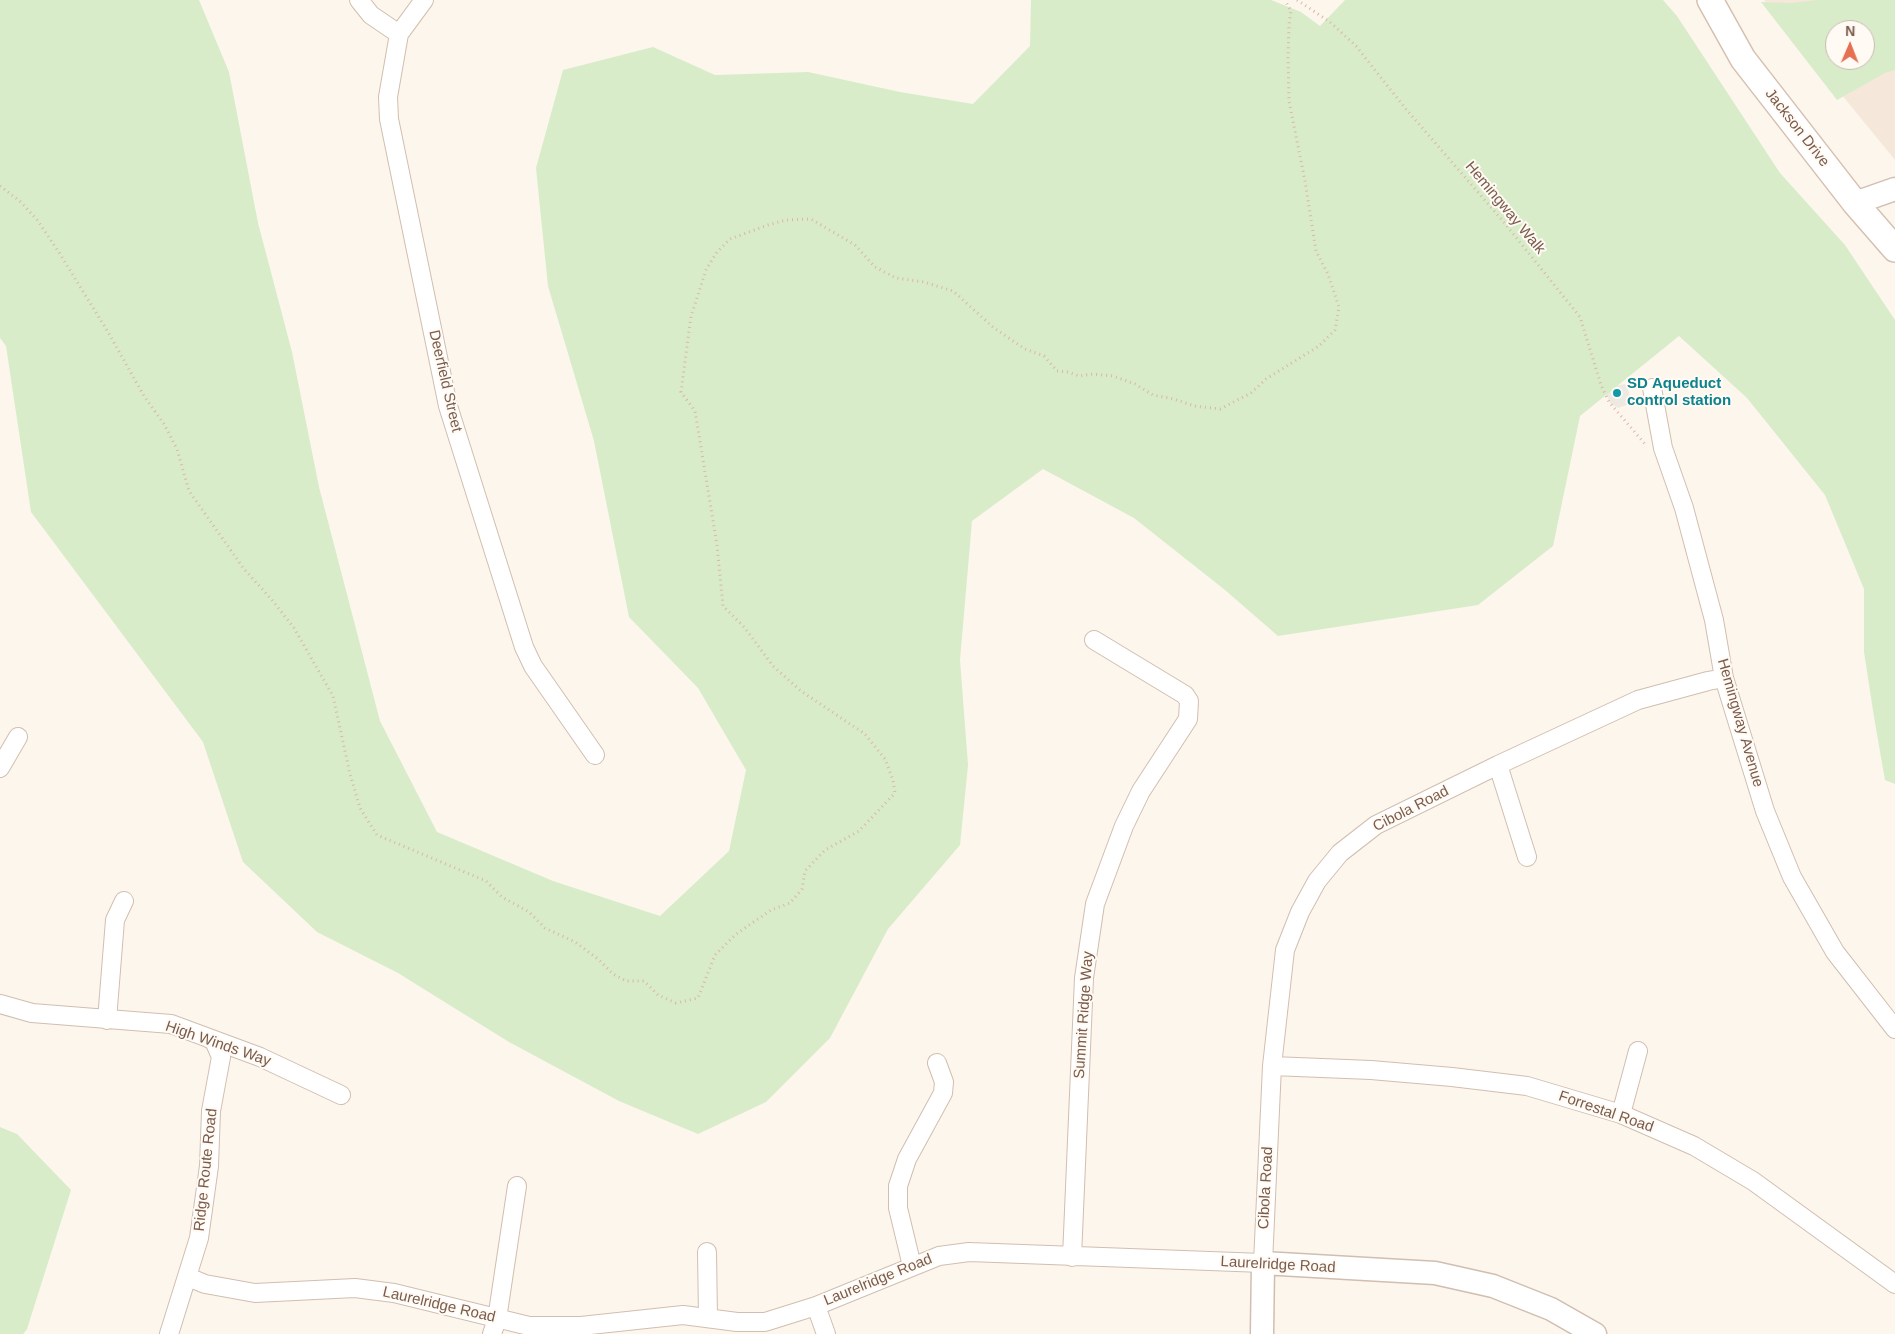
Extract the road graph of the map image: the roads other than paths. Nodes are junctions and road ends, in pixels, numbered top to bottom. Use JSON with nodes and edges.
{"nodes":[{"id":1,"x":359,"y":0,"type":"edge"},
{"id":2,"x":424,"y":0,"type":"edge"},
{"id":3,"x":1710,"y":0,"type":"edge"},
{"id":4,"x":399,"y":34,"type":"junction"},
{"id":5,"x":1895,"y":189,"type":"edge"},
{"id":6,"x":1855,"y":203,"type":"junction"},
{"id":7,"x":1895,"y":249,"type":"edge"},
{"id":8,"x":1652,"y":388,"type":"dead end"},
{"id":9,"x":1094,"y":640,"type":"dead end"},
{"id":10,"x":1724,"y":678,"type":"junction"},
{"id":11,"x":18,"y":737,"type":"dead end"},
{"id":12,"x":595,"y":756,"type":"dead end"},
{"id":13,"x":1498,"y":765,"type":"junction"},
{"id":14,"x":0,"y":768,"type":"edge"},
{"id":15,"x":1527,"y":857,"type":"dead end"},
{"id":16,"x":124,"y":902,"type":"dead end"},
{"id":17,"x":0,"y":1004,"type":"edge"},
{"id":18,"x":106,"y":1020,"type":"junction"},
{"id":19,"x":1893,"y":1024,"type":"edge"},
{"id":20,"x":208,"y":1038,"type":"junction"},
{"id":21,"x":1638,"y":1051,"type":"dead end"},
{"id":22,"x":937,"y":1062,"type":"dead end"},
{"id":23,"x":1272,"y":1066,"type":"junction"},
{"id":24,"x":341,"y":1095,"type":"dead end"},
{"id":25,"x":1621,"y":1114,"type":"junction"},
{"id":26,"x":517,"y":1186,"type":"dead end"},
{"id":27,"x":707,"y":1252,"type":"dead end"},
{"id":28,"x":1072,"y":1257,"type":"junction"},
{"id":29,"x":1263,"y":1263,"type":"junction"},
{"id":30,"x":912,"y":1266,"type":"junction"},
{"id":31,"x":188,"y":1277,"type":"junction"},
{"id":32,"x":1895,"y":1284,"type":"edge"},
{"id":33,"x":816,"y":1306,"type":"junction"},
{"id":34,"x":708,"y":1318,"type":"junction"},
{"id":35,"x":495,"y":1326,"type":"edge"},
{"id":36,"x":169,"y":1334,"type":"edge"},
{"id":37,"x":826,"y":1334,"type":"edge"},
{"id":38,"x":1262,"y":1334,"type":"edge"},
{"id":39,"x":1595,"y":1334,"type":"edge"}],
"edges":[{"from":1,"to":4,"type":"street"},
{"from":2,"to":4,"type":"street"},
{"from":3,"to":6,"type":"main road","name":"Jackson Drive"},
{"from":4,"to":12,"type":"street","name":"Deerfield Street"},
{"from":5,"to":6,"type":"street"},
{"from":6,"to":7,"type":"main road","name":"Jackson Drive"},
{"from":8,"to":10,"type":"street","name":"Hemingway Avenue"},
{"from":9,"to":28,"type":"street","name":"Summit Ridge Way"},
{"from":10,"to":13,"type":"street","name":"Cibola Road"},
{"from":10,"to":19,"type":"street","name":"Hemingway Avenue"},
{"from":11,"to":14,"type":"street"},
{"from":13,"to":15,"type":"street"},
{"from":13,"to":23,"type":"street","name":"Cibola Road"},
{"from":16,"to":18,"type":"street"},
{"from":17,"to":18,"type":"street","name":"High Winds Way"},
{"from":18,"to":20,"type":"street","name":"High Winds Way"},
{"from":20,"to":24,"type":"street","name":"High Winds Way"},
{"from":20,"to":31,"type":"street","name":"Ridge Route Road"},
{"from":21,"to":25,"type":"street"},
{"from":22,"to":30,"type":"street"},
{"from":23,"to":25,"type":"street","name":"Forrestal Road"},
{"from":23,"to":29,"type":"street","name":"Cibola Road"},
{"from":25,"to":32,"type":"street","name":"Forrestal Road"},
{"from":26,"to":35,"type":"street"},
{"from":27,"to":34,"type":"street"},
{"from":28,"to":29,"type":"street","name":"Laurelridge Road"},
{"from":28,"to":30,"type":"street","name":"Laurelridge Road"},
{"from":29,"to":38,"type":"street","name":"Cibola Road"},
{"from":29,"to":39,"type":"street","name":"Laurelridge Road"},
{"from":30,"to":33,"type":"street","name":"Laurelridge Road"},
{"from":31,"to":35,"type":"street","name":"Laurelridge Road"},
{"from":31,"to":36,"type":"street","name":"Ridge Route Road"},
{"from":33,"to":34,"type":"street","name":"Laurelridge Road"},
{"from":33,"to":37,"type":"street"},
{"from":34,"to":35,"type":"street","name":"Laurelridge Road"}]}
